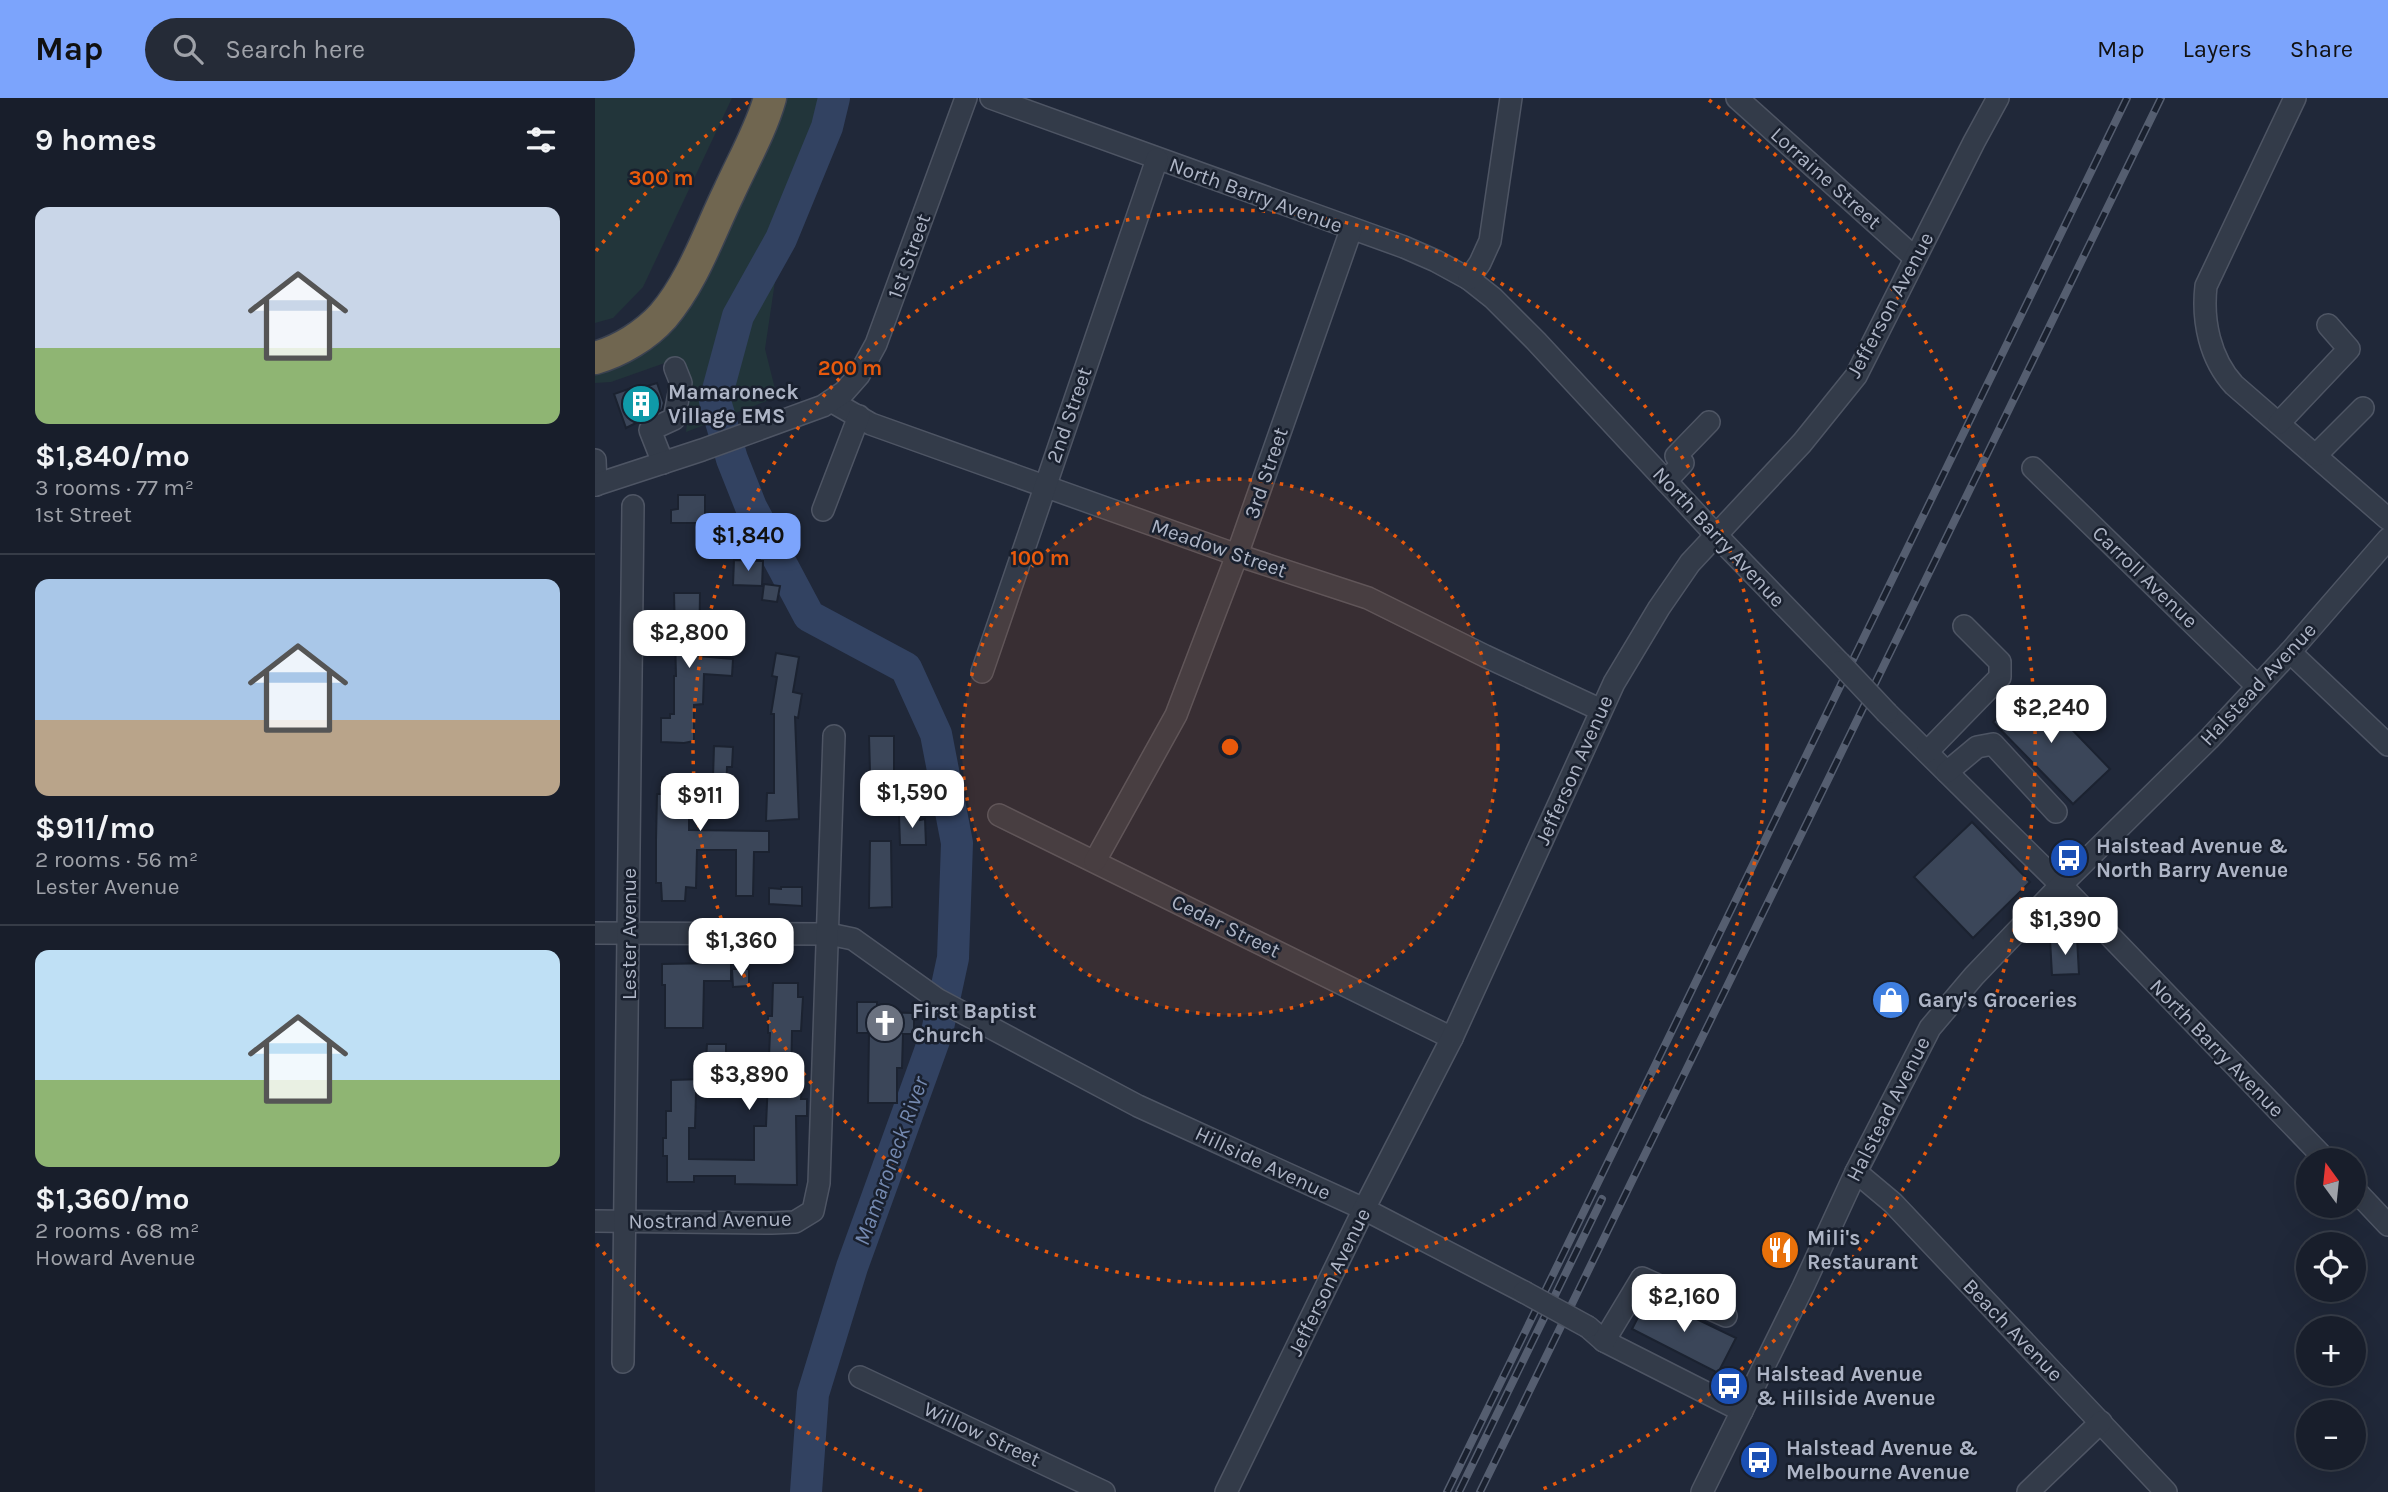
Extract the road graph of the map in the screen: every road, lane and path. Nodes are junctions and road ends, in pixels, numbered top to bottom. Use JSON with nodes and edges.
{"nodes":[{"id":1,"x":749,"y":98,"type":"edge"},
{"id":2,"x":770,"y":98,"type":"edge"},
{"id":3,"x":966,"y":98,"type":"edge"},
{"id":4,"x":991,"y":98,"type":"edge"},
{"id":5,"x":1511,"y":98,"type":"edge"},
{"id":6,"x":1737,"y":98,"type":"edge"},
{"id":7,"x":1998,"y":98,"type":"edge"},
{"id":8,"x":2295,"y":98,"type":"edge"},
{"id":9,"x":1157,"y":159,"type":"junction"},
{"id":10,"x":1351,"y":230,"type":"junction"},
{"id":11,"x":1915,"y":258,"type":"junction"},
{"id":12,"x":1469,"y":279,"type":"junction"},
{"id":13,"x":2329,"y":325,"type":"dead end"},
{"id":14,"x":595,"y":337,"type":"edge"},
{"id":15,"x":595,"y":358,"type":"edge"},
{"id":16,"x":675,"y":368,"type":"dead end"},
{"id":17,"x":831,"y":401,"type":"junction"},
{"id":18,"x":2363,"y":408,"type":"dead end"},
{"id":19,"x":859,"y":416,"type":"junction"},
{"id":20,"x":1709,"y":422,"type":"dead end"},
{"id":21,"x":2279,"y":423,"type":"junction"},
{"id":22,"x":2316,"y":455,"type":"junction"},
{"id":23,"x":595,"y":460,"type":"edge"},
{"id":24,"x":663,"y":463,"type":"junction"},
{"id":25,"x":2033,"y":468,"type":"dead end"},
{"id":26,"x":1666,"y":481,"type":"junction"},
{"id":27,"x":596,"y":485,"type":"edge"},
{"id":28,"x":1045,"y":487,"type":"junction"},
{"id":29,"x":633,"y":506,"type":"dead end"},
{"id":30,"x":823,"y":510,"type":"dead end"},
{"id":31,"x":2388,"y":519,"type":"edge"},
{"id":32,"x":1715,"y":534,"type":"junction"},
{"id":33,"x":2388,"y":539,"type":"edge"},
{"id":34,"x":1237,"y":555,"type":"junction"},
{"id":35,"x":1965,"y":626,"type":"dead end"},
{"id":36,"x":2290,"y":652,"type":"junction"},
{"id":37,"x":982,"y":672,"type":"dead end"},
{"id":38,"x":2257,"y":686,"type":"junction"},
{"id":39,"x":1601,"y":710,"type":"junction"},
{"id":40,"x":834,"y":736,"type":"dead end"},
{"id":41,"x":2388,"y":745,"type":"edge"},
{"id":42,"x":1927,"y":752,"type":"junction"},
{"id":43,"x":1947,"y":772,"type":"junction"},
{"id":44,"x":2056,"y":812,"type":"dead end"},
{"id":45,"x":999,"y":815,"type":"dead end"},
{"id":46,"x":1095,"y":861,"type":"junction"},
{"id":47,"x":2061,"y":885,"type":"junction"},
{"id":48,"x":595,"y":933,"type":"edge"},
{"id":49,"x":629,"y":933,"type":"junction"},
{"id":50,"x":829,"y":934,"type":"junction"},
{"id":51,"x":1452,"y":1038,"type":"junction"},
{"id":52,"x":2314,"y":1148,"type":"edge"},
{"id":53,"x":1856,"y":1172,"type":"junction"},
{"id":54,"x":2366,"y":1202,"type":"edge"},
{"id":55,"x":1364,"y":1209,"type":"junction"},
{"id":56,"x":595,"y":1221,"type":"edge"},
{"id":57,"x":626,"y":1221,"type":"junction"},
{"id":58,"x":2388,"y":1225,"type":"edge"},
{"id":59,"x":1726,"y":1316,"type":"dead end"},
{"id":60,"x":1596,"y":1334,"type":"junction"},
{"id":61,"x":623,"y":1362,"type":"dead end"},
{"id":62,"x":860,"y":1377,"type":"dead end"},
{"id":63,"x":1742,"y":1410,"type":"junction"},
{"id":64,"x":2101,"y":1422,"type":"junction"},
{"id":65,"x":1705,"y":1490,"type":"edge"},
{"id":66,"x":1104,"y":1492,"type":"edge"},
{"id":67,"x":1226,"y":1492,"type":"edge"},
{"id":68,"x":2028,"y":1492,"type":"edge"},
{"id":69,"x":2166,"y":1492,"type":"edge"}],
"edges":[{"from":1,"to":14,"type":"highway"},
{"from":2,"to":15,"type":"highway"},
{"from":3,"to":17,"type":"street","name":"1st Street"},
{"from":4,"to":9,"type":"street","name":"North Barry Avenue"},
{"from":5,"to":12,"type":"street"},
{"from":6,"to":11,"type":"street","name":"Lorraine Street"},
{"from":7,"to":11,"type":"street","name":"Jefferson Avenue"},
{"from":8,"to":21,"type":"street"},
{"from":9,"to":10,"type":"street","name":"North Barry Avenue"},
{"from":9,"to":28,"type":"street","name":"2nd Street"},
{"from":10,"to":12,"type":"street","name":"North Barry Avenue"},
{"from":10,"to":34,"type":"street","name":"3rd Street"},
{"from":11,"to":32,"type":"street","name":"Jefferson Avenue"},
{"from":12,"to":26,"type":"street","name":"North Barry Avenue"},
{"from":13,"to":21,"type":"street"},
{"from":16,"to":24,"type":"street"},
{"from":17,"to":19,"type":"street","name":"Meadow Street"},
{"from":17,"to":24,"type":"street"},
{"from":18,"to":22,"type":"street"},
{"from":19,"to":28,"type":"street","name":"Meadow Street"},
{"from":19,"to":30,"type":"street"},
{"from":20,"to":26,"type":"street"},
{"from":21,"to":22,"type":"street"},
{"from":22,"to":31,"type":"street"},
{"from":23,"to":27,"type":"street"},
{"from":24,"to":27,"type":"street"},
{"from":25,"to":38,"type":"street","name":"Carroll Avenue"},
{"from":26,"to":32,"type":"street","name":"North Barry Avenue"},
{"from":28,"to":34,"type":"street","name":"Meadow Street"},
{"from":28,"to":37,"type":"street","name":"2nd Street"},
{"from":29,"to":49,"type":"street","name":"Lester Avenue"},
{"from":32,"to":39,"type":"street","name":"Jefferson Avenue"},
{"from":32,"to":42,"type":"street","name":"North Barry Avenue","bridge":true},
{"from":33,"to":36,"type":"street","name":"Halstead Avenue"},
{"from":34,"to":39,"type":"street","name":"Meadow Street"},
{"from":34,"to":46,"type":"street","name":"3rd Street"},
{"from":35,"to":42,"type":"street"},
{"from":36,"to":38,"type":"street","name":"Halstead Avenue"},
{"from":36,"to":41,"type":"street"},
{"from":38,"to":47,"type":"street","name":"Halstead Avenue"},
{"from":39,"to":51,"type":"street","name":"Jefferson Avenue"},
{"from":40,"to":50,"type":"street"},
{"from":42,"to":43,"type":"street","name":"North Barry Avenue"},
{"from":43,"to":44,"type":"street"},
{"from":43,"to":47,"type":"street","name":"North Barry Avenue"},
{"from":45,"to":46,"type":"street","name":"Cedar Street"},
{"from":46,"to":51,"type":"street","name":"Cedar Street"},
{"from":47,"to":52,"type":"street","name":"North Barry Avenue"},
{"from":47,"to":53,"type":"street","name":"Halstead Avenue"},
{"from":48,"to":49,"type":"street"},
{"from":49,"to":50,"type":"street","name":"Hillside Avenue"},
{"from":49,"to":57,"type":"street","name":"Lester Avenue"},
{"from":50,"to":55,"type":"street","name":"Hillside Avenue"},
{"from":50,"to":57,"type":"street","name":"Nostrand Avenue"},
{"from":51,"to":55,"type":"street","name":"Jefferson Avenue"},
{"from":53,"to":63,"type":"street","name":"Halstead Avenue"},
{"from":53,"to":64,"type":"street","name":"Beach Avenue"},
{"from":54,"to":58,"type":"street"},
{"from":55,"to":60,"type":"street","name":"Hillside Avenue","bridge":true},
{"from":55,"to":67,"type":"street","name":"Jefferson Avenue"},
{"from":56,"to":57,"type":"street","name":"Nostrand Avenue"},
{"from":57,"to":61,"type":"street","name":"Lester Avenue"},
{"from":59,"to":60,"type":"street"},
{"from":60,"to":63,"type":"street","name":"Hillside Avenue"},
{"from":62,"to":66,"type":"street","name":"Willow Street"},
{"from":63,"to":65,"type":"street","name":"Halstead Avenue"},
{"from":64,"to":68,"type":"street"},
{"from":64,"to":69,"type":"street","name":"Beach Avenue"}]}
